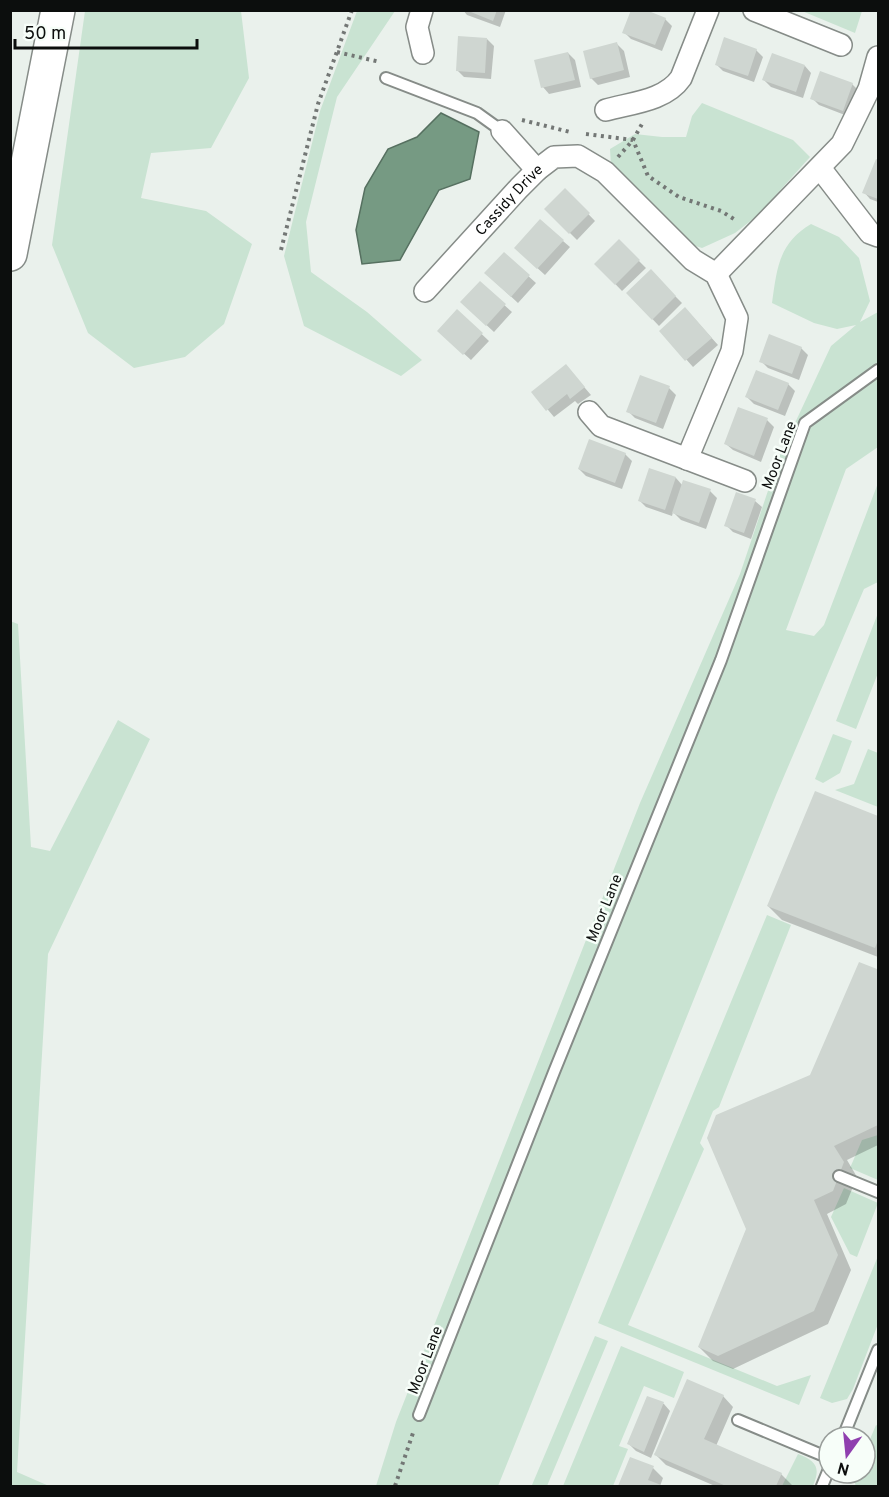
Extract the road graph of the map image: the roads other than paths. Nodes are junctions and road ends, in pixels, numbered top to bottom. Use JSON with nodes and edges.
{"nodes":[{"id":1,"x":58,"y":10,"type":"edge"},
{"id":2,"x":422,"y":10,"type":"edge"},
{"id":3,"x":708,"y":10,"type":"edge"},
{"id":4,"x":754,"y":10,"type":"edge"},
{"id":5,"x":841,"y":45,"type":"dead end"},
{"id":6,"x":423,"y":53,"type":"dead end"},
{"id":7,"x":879,"y":57,"type":"edge"},
{"id":8,"x":386,"y":78,"type":"dead end"},
{"id":9,"x":874,"y":90,"type":"edge"},
{"id":10,"x":606,"y":110,"type":"dead end"},
{"id":11,"x":508,"y":124,"type":"joint"},
{"id":12,"x":820,"y":168,"type":"junction"},
{"id":13,"x":537,"y":170,"type":"junction"},
{"id":14,"x":879,"y":236,"type":"edge"},
{"id":15,"x":10,"y":254,"type":"edge"},
{"id":16,"x":716,"y":274,"type":"junction"},
{"id":17,"x":425,"y":291,"type":"dead end"},
{"id":18,"x":879,"y":370,"type":"edge"},
{"id":19,"x":589,"y":412,"type":"dead end"},
{"id":20,"x":687,"y":459,"type":"junction"},
{"id":21,"x":746,"y":481,"type":"dead end"},
{"id":22,"x":838,"y":1176,"type":"dead end"},
{"id":23,"x":879,"y":1192,"type":"edge"},
{"id":24,"x":879,"y":1350,"type":"edge"},
{"id":25,"x":419,"y":1415,"type":"road end"},
{"id":26,"x":738,"y":1420,"type":"dead end"},
{"id":27,"x":848,"y":1425,"type":"edge"},
{"id":28,"x":817,"y":1453,"type":"edge"}],
"edges":[{"from":1,"to":15,"type":"highway"},
{"from":2,"to":6,"type":"street"},
{"from":3,"to":10,"type":"street"},
{"from":4,"to":5,"type":"street"},
{"from":7,"to":9,"type":"street"},
{"from":8,"to":11,"type":"lane"},
{"from":9,"to":12,"type":"street"},
{"from":11,"to":13,"type":"street"},
{"from":12,"to":14,"type":"street"},
{"from":12,"to":16,"type":"street"},
{"from":13,"to":16,"type":"street","name":"Cassidy Drive"},
{"from":13,"to":17,"type":"street","name":"Cassidy Drive"},
{"from":16,"to":20,"type":"street"},
{"from":18,"to":25,"type":"lane","name":"Moor Lane"},
{"from":19,"to":20,"type":"street"},
{"from":20,"to":21,"type":"street"},
{"from":22,"to":23,"type":"lane"},
{"from":24,"to":27,"type":"lane"},
{"from":26,"to":28,"type":"lane"}]}
